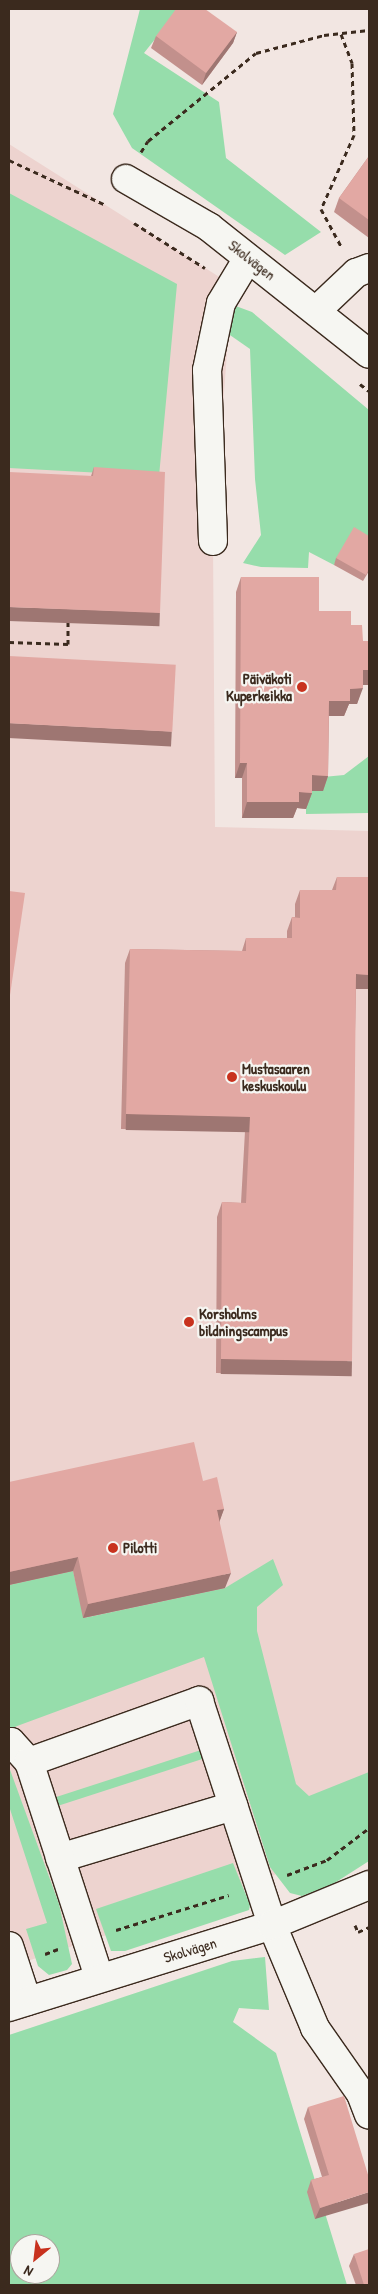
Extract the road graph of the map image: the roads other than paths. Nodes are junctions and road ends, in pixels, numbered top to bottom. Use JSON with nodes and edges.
{"nodes":[{"id":1,"x":126,"y":179,"type":"road end"},
{"id":2,"x":248,"y":258,"type":"junction"},
{"id":3,"x":363,"y":270,"type":"edge"},
{"id":4,"x":317,"y":310,"type":"junction"},
{"id":5,"x":369,"y":354,"type":"edge"},
{"id":6,"x":213,"y":541,"type":"dead end"},
{"id":7,"x":9,"y":1743,"type":"edge"},
{"id":8,"x":29,"y":1762,"type":"junction"},
{"id":9,"x":233,"y":1806,"type":"junction"},
{"id":10,"x":60,"y":1858,"type":"junction"},
{"id":11,"x":369,"y":1886,"type":"edge"},
{"id":12,"x":272,"y":1925,"type":"junction"},
{"id":13,"x":12,"y":1955,"type":"edge"},
{"id":14,"x":99,"y":1978,"type":"junction"},
{"id":15,"x":18,"y":2004,"type":"edge"},
{"id":16,"x":369,"y":2115,"type":"edge"}],
"edges":[{"from":1,"to":2,"type":"street","name":"Skolvägen"},
{"from":2,"to":4,"type":"street","name":"Skolvägen"},
{"from":2,"to":6,"type":"street"},
{"from":3,"to":4,"type":"street"},
{"from":4,"to":5,"type":"street","name":"Skolvägen"},
{"from":7,"to":8,"type":"street"},
{"from":8,"to":9,"type":"street"},
{"from":8,"to":10,"type":"street"},
{"from":9,"to":10,"type":"street"},
{"from":9,"to":12,"type":"street"},
{"from":10,"to":14,"type":"street"},
{"from":11,"to":12,"type":"street","name":"Skolvägen"},
{"from":12,"to":14,"type":"street","name":"Skolvägen"},
{"from":12,"to":16,"type":"street"},
{"from":13,"to":15,"type":"street"},
{"from":14,"to":15,"type":"street","name":"Skolvägen"}]}
